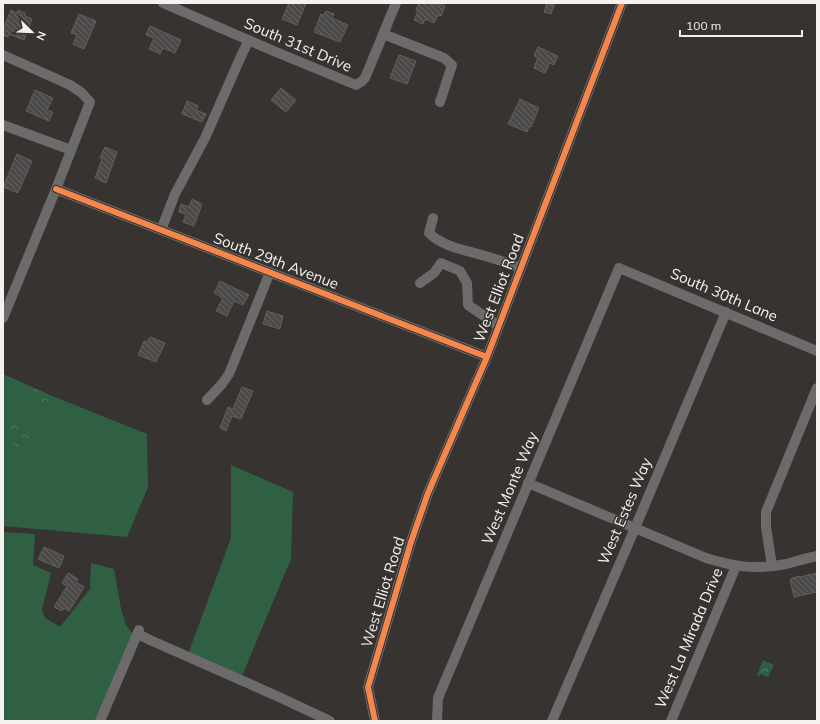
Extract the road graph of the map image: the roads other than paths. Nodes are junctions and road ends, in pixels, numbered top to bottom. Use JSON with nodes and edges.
{"nodes":[{"id":1,"x":163,"y":3,"type":"edge"},
{"id":2,"x":396,"y":3,"type":"edge"},
{"id":3,"x":622,"y":3,"type":"edge"},
{"id":4,"x":383,"y":34,"type":"junction"},
{"id":5,"x":249,"y":40,"type":"junction"},
{"id":6,"x":3,"y":55,"type":"edge"},
{"id":7,"x":440,"y":102,"type":"dead end"},
{"id":8,"x":3,"y":125,"type":"edge"},
{"id":9,"x":71,"y":150,"type":"junction"},
{"id":10,"x":56,"y":189,"type":"junction"},
{"id":11,"x":433,"y":218,"type":"dead end"},
{"id":12,"x":161,"y":230,"type":"junction"},
{"id":13,"x":521,"y":268,"type":"junction"},
{"id":14,"x":619,"y":268,"type":"joint"},
{"id":15,"x":270,"y":272,"type":"junction"},
{"id":16,"x":420,"y":284,"type":"dead end"},
{"id":17,"x":726,"y":312,"type":"junction"},
{"id":18,"x":3,"y":318,"type":"edge"},
{"id":19,"x":499,"y":326,"type":"junction"},
{"id":20,"x":817,"y":351,"type":"edge"},
{"id":21,"x":487,"y":357,"type":"junction"},
{"id":22,"x":817,"y":388,"type":"edge"},
{"id":23,"x":207,"y":400,"type":"dead end"},
{"id":24,"x":528,"y":483,"type":"junction"},
{"id":25,"x":635,"y":528,"type":"junction"},
{"id":26,"x":817,"y":556,"type":"edge"},
{"id":27,"x":736,"y":566,"type":"junction"},
{"id":28,"x":772,"y":566,"type":"junction"},
{"id":29,"x":100,"y":721,"type":"edge"},
{"id":30,"x":330,"y":721,"type":"edge"},
{"id":31,"x":375,"y":721,"type":"edge"},
{"id":32,"x":437,"y":721,"type":"edge"},
{"id":33,"x":552,"y":721,"type":"edge"},
{"id":34,"x":670,"y":721,"type":"edge"}],
"edges":[{"from":1,"to":5,"type":"street","name":"South 31st Drive"},
{"from":2,"to":4,"type":"street"},
{"from":3,"to":13,"type":"street","name":"West Elliot Road"},
{"from":4,"to":5,"type":"street","name":"South 31st Drive"},
{"from":4,"to":7,"type":"street"},
{"from":5,"to":12,"type":"street"},
{"from":6,"to":9,"type":"street"},
{"from":8,"to":9,"type":"street"},
{"from":9,"to":10,"type":"street"},
{"from":10,"to":12,"type":"street","name":"South 29th Avenue"},
{"from":10,"to":18,"type":"street"},
{"from":11,"to":13,"type":"street"},
{"from":12,"to":15,"type":"street","name":"South 29th Avenue"},
{"from":13,"to":19,"type":"street","name":"West Elliot Road"},
{"from":14,"to":17,"type":"street","name":"South 30th Lane"},
{"from":14,"to":24,"type":"street","name":"West Monte Way"},
{"from":15,"to":21,"type":"street","name":"South 29th Avenue"},
{"from":15,"to":23,"type":"street"},
{"from":16,"to":19,"type":"street"},
{"from":17,"to":20,"type":"street","name":"South 30th Lane"},
{"from":17,"to":25,"type":"street","name":"West Estes Way"},
{"from":19,"to":21,"type":"street","name":"West Elliot Road"},
{"from":21,"to":31,"type":"street","name":"West Elliot Road"},
{"from":22,"to":28,"type":"street"},
{"from":24,"to":25,"type":"street"},
{"from":24,"to":32,"type":"street","name":"West Monte Way"},
{"from":25,"to":27,"type":"street"},
{"from":25,"to":33,"type":"street","name":"West Estes Way"},
{"from":26,"to":28,"type":"street"},
{"from":27,"to":28,"type":"street"},
{"from":27,"to":34,"type":"street","name":"West La Mirada Drive"},
{"from":29,"to":30,"type":"street"}]}
